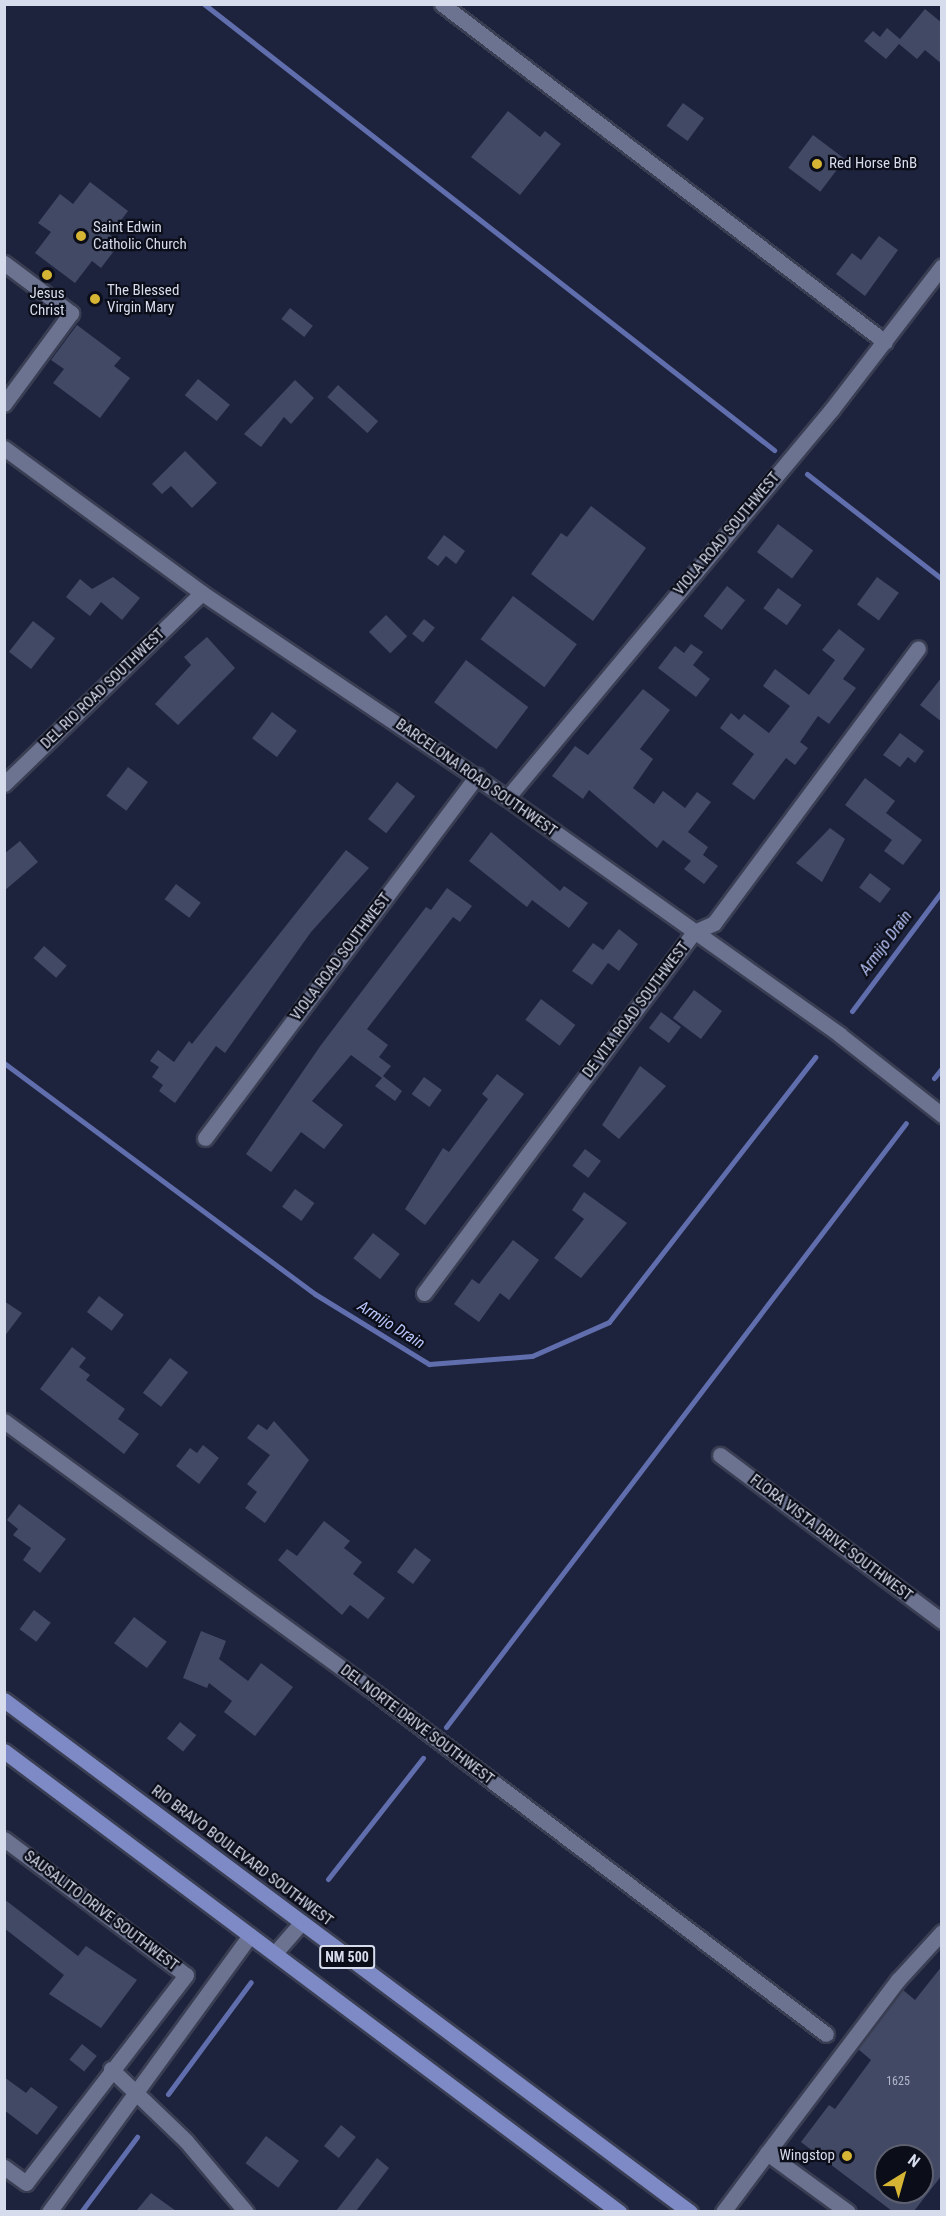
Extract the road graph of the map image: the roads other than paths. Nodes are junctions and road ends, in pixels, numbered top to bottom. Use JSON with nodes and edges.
{"nodes":[{"id":1,"x":442,"y":4,"type":"edge"},
{"id":2,"x":4,"y":263,"type":"edge"},
{"id":3,"x":941,"y":267,"type":"edge"},
{"id":4,"x":885,"y":342,"type":"junction"},
{"id":5,"x":4,"y":404,"type":"edge"},
{"id":6,"x":4,"y":448,"type":"edge"},
{"id":7,"x":202,"y":593,"type":"junction"},
{"id":8,"x":918,"y":648,"type":"dead end"},
{"id":9,"x":477,"y":776,"type":"junction"},
{"id":10,"x":4,"y":784,"type":"edge"},
{"id":11,"x":507,"y":798,"type":"junction"},
{"id":12,"x":694,"y":932,"type":"junction"},
{"id":13,"x":942,"y":1114,"type":"edge"},
{"id":14,"x":205,"y":1138,"type":"dead end"},
{"id":15,"x":424,"y":1293,"type":"dead end"},
{"id":16,"x":4,"y":1421,"type":"edge"},
{"id":17,"x":720,"y":1455,"type":"dead end"},
{"id":18,"x":942,"y":1620,"type":"edge"},
{"id":19,"x":4,"y":1700,"type":"edge"},
{"id":20,"x":4,"y":1751,"type":"edge"},
{"id":21,"x":4,"y":1839,"type":"edge"},
{"id":22,"x":301,"y":1923,"type":"junction"},
{"id":23,"x":942,"y":1932,"type":"edge"},
{"id":24,"x":250,"y":1935,"type":"junction"},
{"id":25,"x":275,"y":1953,"type":"junction"},
{"id":26,"x":826,"y":2034,"type":"dead end"},
{"id":27,"x":111,"y":2069,"type":"junction"},
{"id":28,"x":135,"y":2093,"type":"junction"},
{"id":29,"x":767,"y":2153,"type":"junction"},
{"id":30,"x":4,"y":2167,"type":"edge"},
{"id":31,"x":49,"y":2211,"type":"edge"},
{"id":32,"x":246,"y":2211,"type":"edge"},
{"id":33,"x":619,"y":2211,"type":"edge"},
{"id":34,"x":690,"y":2211,"type":"edge"},
{"id":35,"x":723,"y":2211,"type":"edge"},
{"id":36,"x":848,"y":2211,"type":"edge"}],
"edges":[{"from":1,"to":4,"type":"street"},
{"from":2,"to":5,"type":"street"},
{"from":3,"to":4,"type":"street","name":"VIOLA ROAD SOUTHWEST"},
{"from":4,"to":11,"type":"street","name":"VIOLA ROAD SOUTHWEST"},
{"from":6,"to":7,"type":"street","name":"BARCELONA ROAD SOUTHWEST"},
{"from":7,"to":9,"type":"street","name":"BARCELONA ROAD SOUTHWEST"},
{"from":7,"to":10,"type":"street","name":"DEL RIO ROAD SOUTHWEST"},
{"from":8,"to":12,"type":"street","name":"DE VITA ROAD SOUTHWEST"},
{"from":9,"to":11,"type":"street","name":"BARCELONA ROAD SOUTHWEST"},
{"from":9,"to":14,"type":"street","name":"VIOLA ROAD SOUTHWEST"},
{"from":11,"to":12,"type":"street","name":"BARCELONA ROAD SOUTHWEST"},
{"from":12,"to":13,"type":"street","name":"BARCELONA ROAD SOUTHWEST"},
{"from":12,"to":15,"type":"street","name":"DE VITA ROAD SOUTHWEST"},
{"from":16,"to":26,"type":"street","name":"DEL NORTE DRIVE SOUTHWEST"},
{"from":17,"to":18,"type":"street","name":"FLORA VISTA DRIVE SOUTHWEST"},
{"from":19,"to":22,"type":"main road","name":"RIO BRAVO BOULEVARD SOUTHWEST","number":"NM 500"},
{"from":20,"to":24,"type":"main road","number":"NM 500"},
{"from":21,"to":27,"type":"street","name":"SAUSALITO DRIVE SOUTHWEST"},
{"from":22,"to":25,"type":"street"},
{"from":22,"to":34,"type":"main road","name":"RIO BRAVO BOULEVARD SOUTHWEST","number":"NM 500"},
{"from":23,"to":29,"type":"street"},
{"from":24,"to":25,"type":"main road","number":"NM 500"},
{"from":24,"to":28,"type":"street"},
{"from":25,"to":33,"type":"main road","number":"NM 500"},
{"from":27,"to":28,"type":"street"},
{"from":27,"to":30,"type":"street"},
{"from":28,"to":31,"type":"street"},
{"from":28,"to":32,"type":"street"},
{"from":29,"to":35,"type":"street"},
{"from":29,"to":36,"type":"street"}]}
